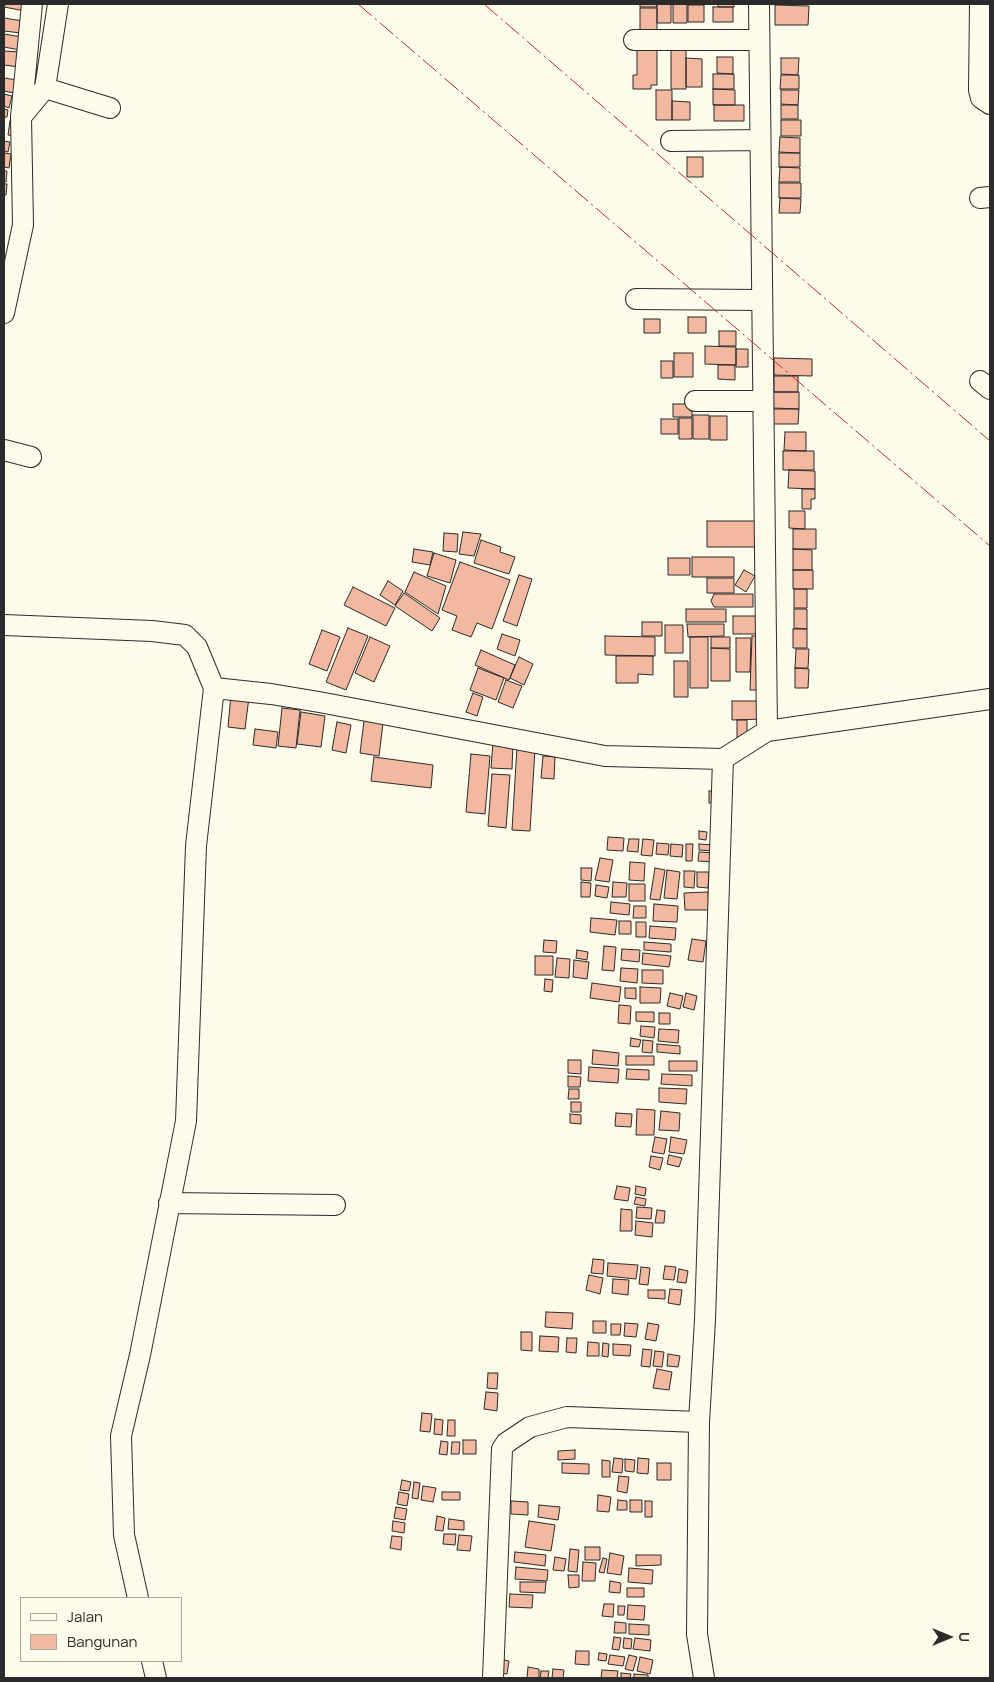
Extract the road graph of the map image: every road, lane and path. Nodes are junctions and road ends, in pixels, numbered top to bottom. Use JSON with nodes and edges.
{"nodes":[{"id":1,"x":32,"y":4,"type":"edge"},
{"id":2,"x":58,"y":4,"type":"edge"},
{"id":3,"x":759,"y":4,"type":"edge"},
{"id":4,"x":980,"y":4,"type":"edge"},
{"id":5,"x":634,"y":40,"type":"dead end"},
{"id":6,"x":759,"y":40,"type":"junction"},
{"id":7,"x":45,"y":88,"type":"junction"},
{"id":8,"x":990,"y":104,"type":"edge"},
{"id":9,"x":110,"y":108,"type":"dead end"},
{"id":10,"x":20,"y":117,"type":"junction"},
{"id":11,"x":760,"y":140,"type":"junction"},
{"id":12,"x":671,"y":141,"type":"dead end"},
{"id":13,"x":636,"y":299,"type":"dead end"},
{"id":14,"x":762,"y":300,"type":"junction"},
{"id":15,"x":4,"y":314,"type":"edge"},
{"id":16,"x":695,"y":401,"type":"dead end"},
{"id":17,"x":763,"y":401,"type":"junction"},
{"id":18,"x":4,"y":450,"type":"edge"},
{"id":19,"x":31,"y":458,"type":"dead end"},
{"id":20,"x":4,"y":625,"type":"edge"},
{"id":21,"x":214,"y":688,"type":"junction"},
{"id":22,"x":990,"y":698,"type":"edge"},
{"id":23,"x":766,"y":731,"type":"junction"},
{"id":24,"x":723,"y":759,"type":"junction"},
{"id":25,"x":169,"y":1203,"type":"junction"},
{"id":26,"x":335,"y":1205,"type":"dead end"},
{"id":27,"x":699,"y":1422,"type":"junction"},
{"id":28,"x":138,"y":1597,"type":"edge"},
{"id":29,"x":152,"y":1662,"type":"edge"},
{"id":30,"x":156,"y":1678,"type":"edge"},
{"id":31,"x":493,"y":1678,"type":"edge"},
{"id":32,"x":704,"y":1678,"type":"edge"}],
"edges":[{"from":1,"to":10,"type":"street"},
{"from":2,"to":7,"type":"street"},
{"from":3,"to":6,"type":"street"},
{"from":4,"to":8,"type":"street"},
{"from":5,"to":6,"type":"street"},
{"from":6,"to":11,"type":"street"},
{"from":7,"to":9,"type":"street"},
{"from":7,"to":10,"type":"street"},
{"from":10,"to":15,"type":"street"},
{"from":11,"to":12,"type":"street"},
{"from":11,"to":14,"type":"street"},
{"from":13,"to":14,"type":"street"},
{"from":14,"to":17,"type":"street"},
{"from":16,"to":17,"type":"street"},
{"from":17,"to":23,"type":"street"},
{"from":18,"to":19,"type":"street"},
{"from":20,"to":21,"type":"street"},
{"from":21,"to":24,"type":"street"},
{"from":21,"to":25,"type":"street"},
{"from":22,"to":23,"type":"street"},
{"from":23,"to":24,"type":"street"},
{"from":24,"to":27,"type":"street"},
{"from":25,"to":26,"type":"street"},
{"from":25,"to":28,"type":"street"},
{"from":27,"to":31,"type":"street"},
{"from":27,"to":32,"type":"street"},
{"from":29,"to":30,"type":"street"}]}
